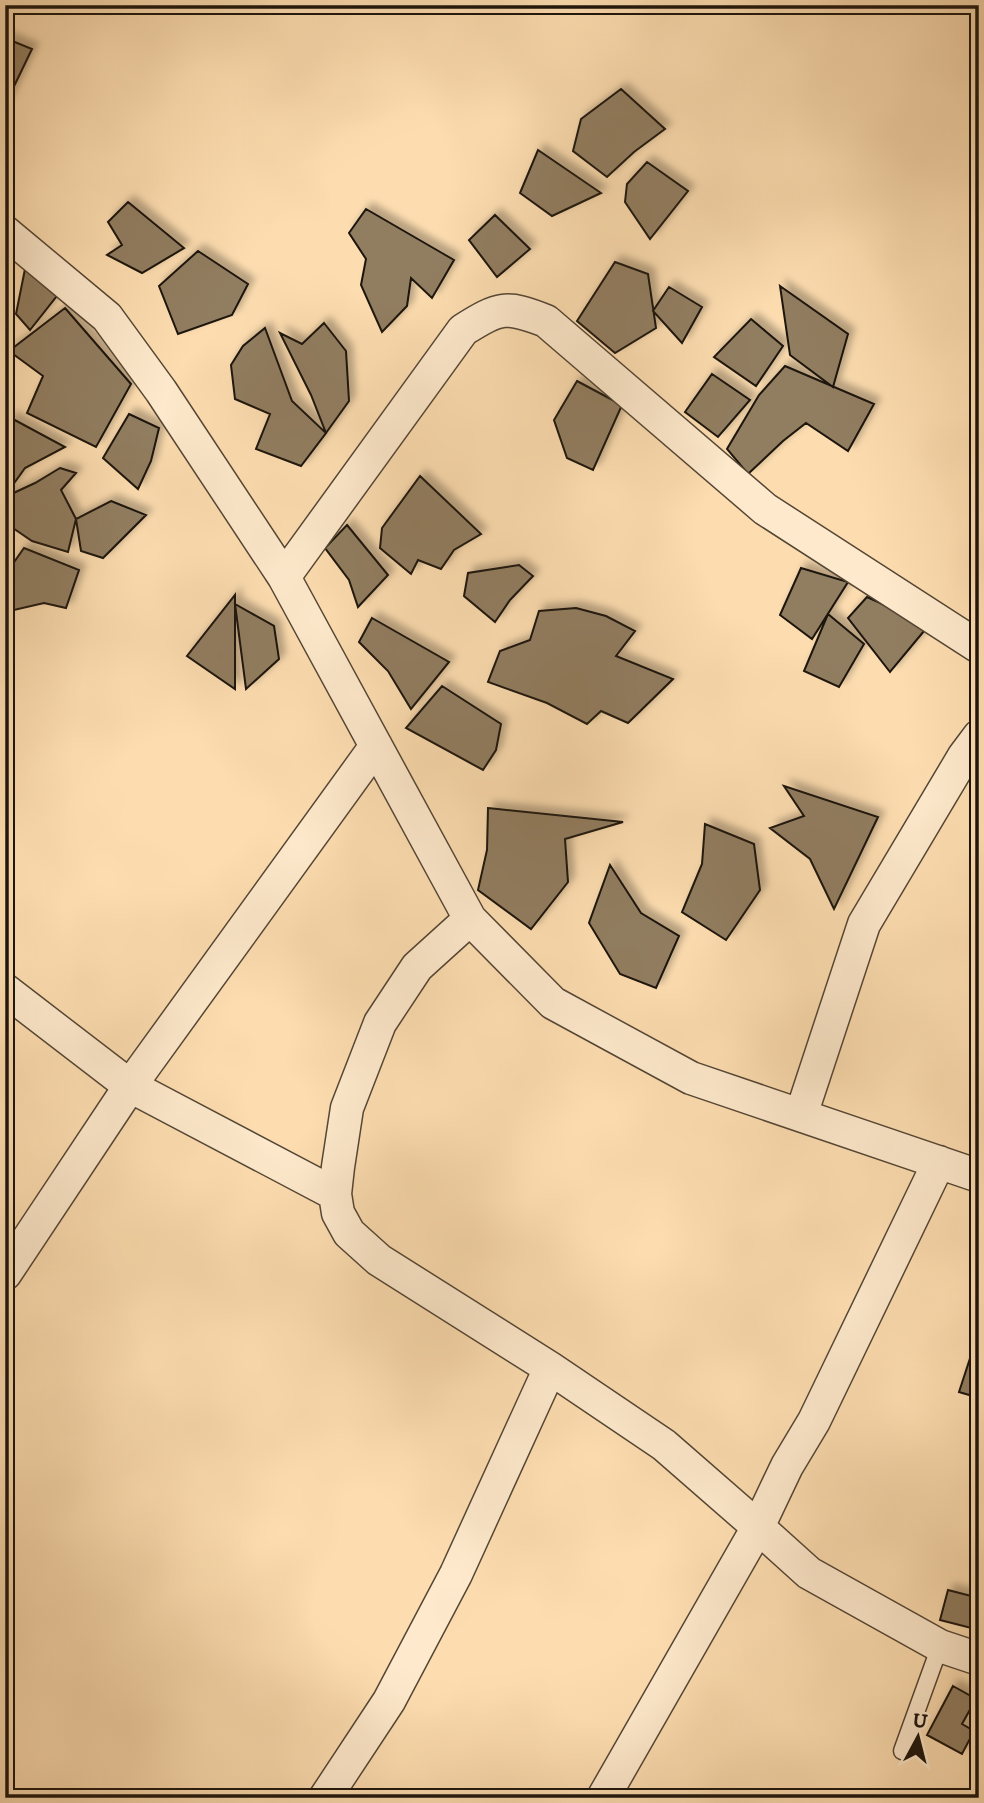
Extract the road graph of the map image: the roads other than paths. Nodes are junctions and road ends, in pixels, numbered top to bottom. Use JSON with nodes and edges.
{"nodes":[{"id":1,"x":5,"y":232,"type":"edge"},
{"id":2,"x":284,"y":577,"type":"junction"},
{"id":3,"x":979,"y":647,"type":"edge"},
{"id":4,"x":979,"y":736,"type":"edge"},
{"id":5,"x":376,"y":746,"type":"junction"},
{"id":6,"x":470,"y":919,"type":"junction"},
{"id":7,"x":5,"y":990,"type":"edge"},
{"id":8,"x":130,"y":1086,"type":"junction"},
{"id":9,"x":801,"y":1115,"type":"junction"},
{"id":10,"x":939,"y":1162,"type":"junction"},
{"id":11,"x":979,"y":1176,"type":"edge"},
{"id":12,"x":335,"y":1194,"type":"junction"},
{"id":13,"x":5,"y":1274,"type":"edge"},
{"id":14,"x":550,"y":1368,"type":"junction"},
{"id":15,"x":758,"y":1527,"type":"junction"},
{"id":16,"x":940,"y":1646,"type":"junction"},
{"id":17,"x":979,"y":1659,"type":"edge"},
{"id":18,"x":902,"y":1751,"type":"dead end"},
{"id":19,"x":325,"y":1798,"type":"edge"},
{"id":20,"x":603,"y":1798,"type":"edge"}],
"edges":[{"from":1,"to":2,"type":"street"},
{"from":2,"to":3,"type":"street"},
{"from":2,"to":5,"type":"street"},
{"from":4,"to":9,"type":"street"},
{"from":5,"to":6,"type":"street"},
{"from":5,"to":8,"type":"street"},
{"from":6,"to":9,"type":"street"},
{"from":6,"to":12,"type":"street"},
{"from":7,"to":8,"type":"street"},
{"from":8,"to":12,"type":"street"},
{"from":8,"to":13,"type":"street"},
{"from":9,"to":10,"type":"street"},
{"from":10,"to":11,"type":"street"},
{"from":10,"to":15,"type":"street"},
{"from":12,"to":14,"type":"street"},
{"from":14,"to":15,"type":"street"},
{"from":14,"to":19,"type":"street"},
{"from":15,"to":16,"type":"street"},
{"from":15,"to":20,"type":"street"},
{"from":16,"to":17,"type":"street"},
{"from":16,"to":18,"type":"lane"}]}
